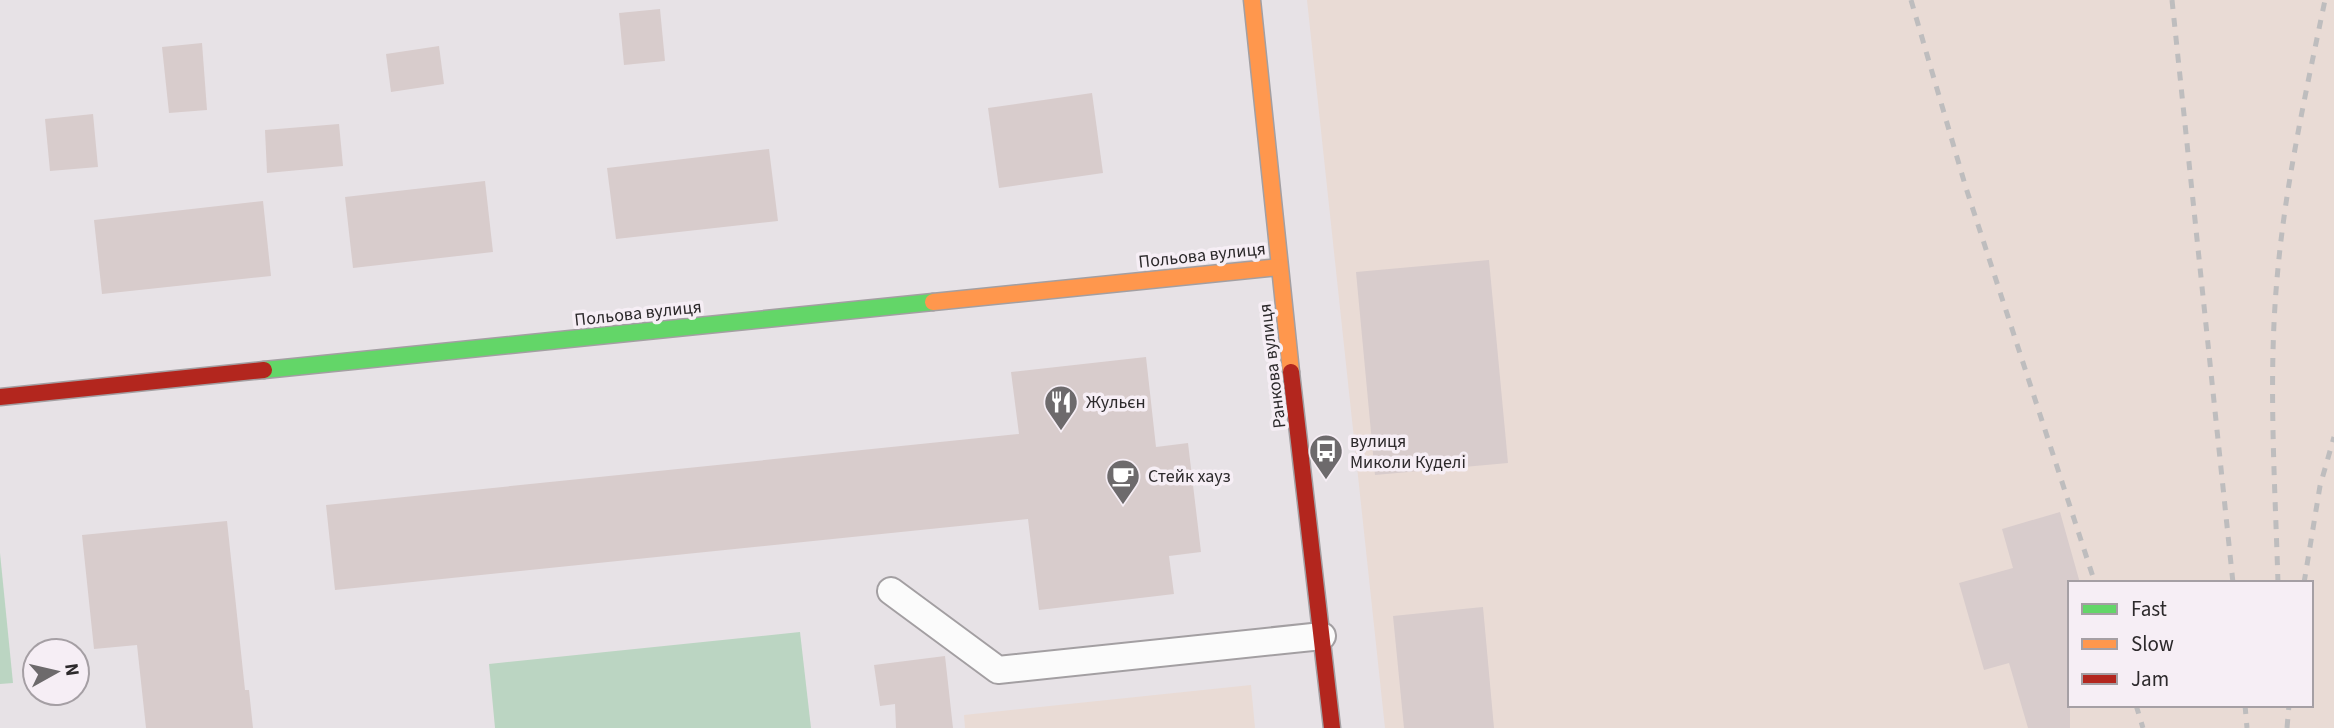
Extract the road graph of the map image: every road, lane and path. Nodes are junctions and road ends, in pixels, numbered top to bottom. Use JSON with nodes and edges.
{"nodes":[{"id":1,"x":1252,"y":0,"type":"edge"},
{"id":2,"x":1279,"y":267,"type":"junction"},
{"id":3,"x":0,"y":397,"type":"edge"},
{"id":4,"x":891,"y":591,"type":"dead end"},
{"id":5,"x":1322,"y":635,"type":"junction"},
{"id":6,"x":1332,"y":728,"type":"edge"}],
"edges":[{"from":1,"to":2,"type":"street","name":"Ранкова вулиця"},
{"from":2,"to":3,"type":"street","name":"Польова вулиця"},
{"from":2,"to":5,"type":"street","name":"Ранкова вулиця"},
{"from":4,"to":5,"type":"lane"},
{"from":5,"to":6,"type":"street","name":"Ранкова вулиця"}]}
